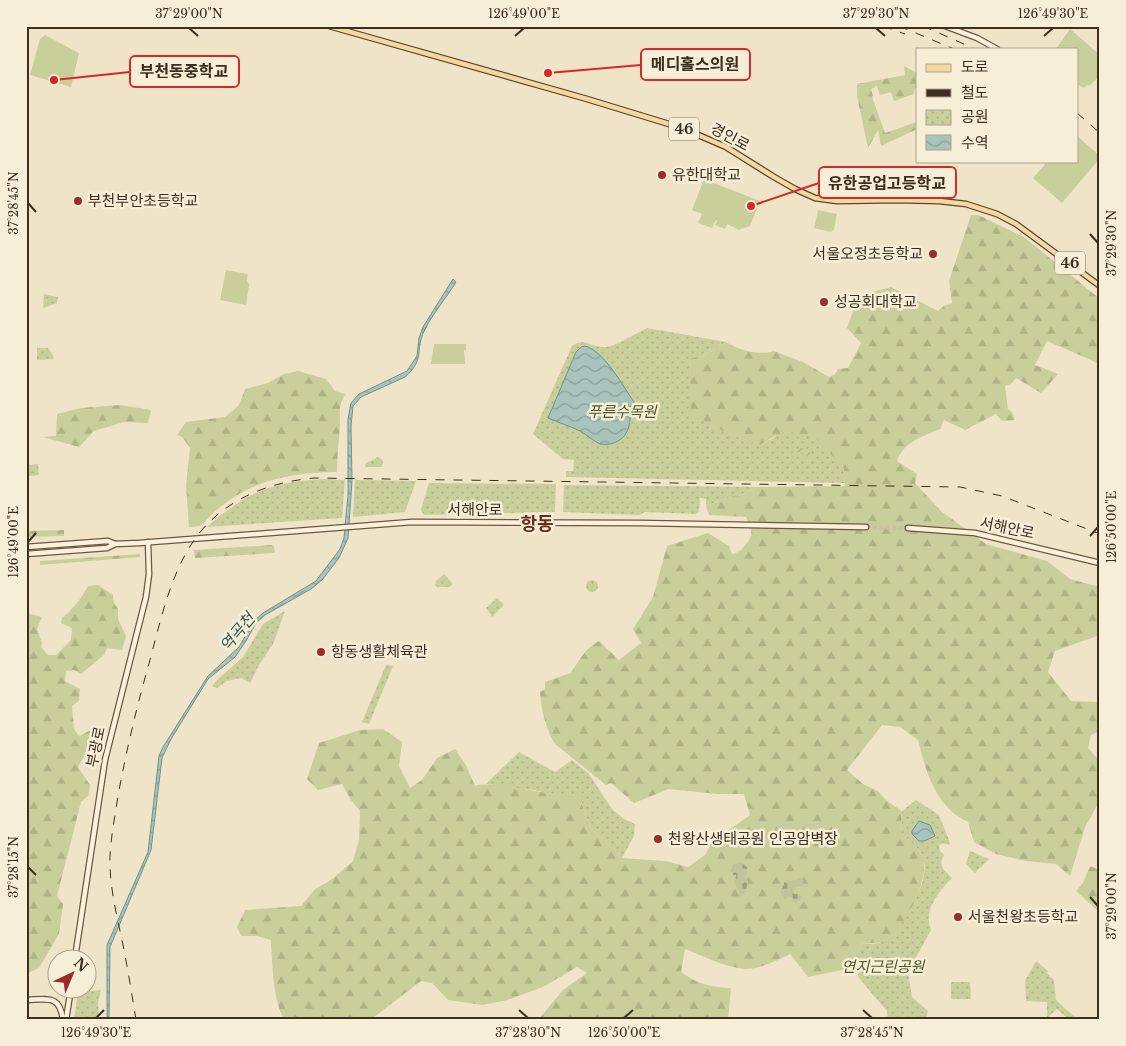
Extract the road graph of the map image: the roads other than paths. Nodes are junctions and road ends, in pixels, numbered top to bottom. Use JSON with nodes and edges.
{"nodes":[{"id":1,"x":329,"y":26,"type":"edge"},
{"id":2,"x":944,"y":26,"type":"edge"},
{"id":3,"x":996,"y":48,"type":"edge"},
{"id":4,"x":1100,"y":286,"type":"edge"},
{"id":5,"x":866,"y":527,"type":"tunnel mouth"},
{"id":6,"x":908,"y":528,"type":"tunnel mouth"},
{"id":7,"x":148,"y":542,"type":"junction"},
{"id":8,"x":115,"y":544,"type":"junction"},
{"id":9,"x":26,"y":547,"type":"edge"},
{"id":10,"x":26,"y":554,"type":"edge"},
{"id":11,"x":1100,"y":563,"type":"edge"},
{"id":12,"x":77,"y":948,"type":"edge"},
{"id":13,"x":69,"y":998,"type":"edge"},
{"id":14,"x":28,"y":1000,"type":"dead end"},
{"id":15,"x":64,"y":1020,"type":"edge"}],
"edges":[{"from":1,"to":4,"type":"main road","name":"경인로","number":"46"},
{"from":2,"to":3,"type":"main road"},
{"from":5,"to":7,"type":"main road","name":"서해안로"},
{"from":6,"to":11,"type":"main road","name":"서해안로"},
{"from":7,"to":8,"type":"main road","name":"서해안로"},
{"from":7,"to":12,"type":"main road","name":"부광로"},
{"from":8,"to":9,"type":"main road","name":"서해안로"},
{"from":8,"to":10,"type":"main road","name":"서해안로"},
{"from":13,"to":15,"type":"main road"},
{"from":14,"to":15,"type":"main road"}]}
